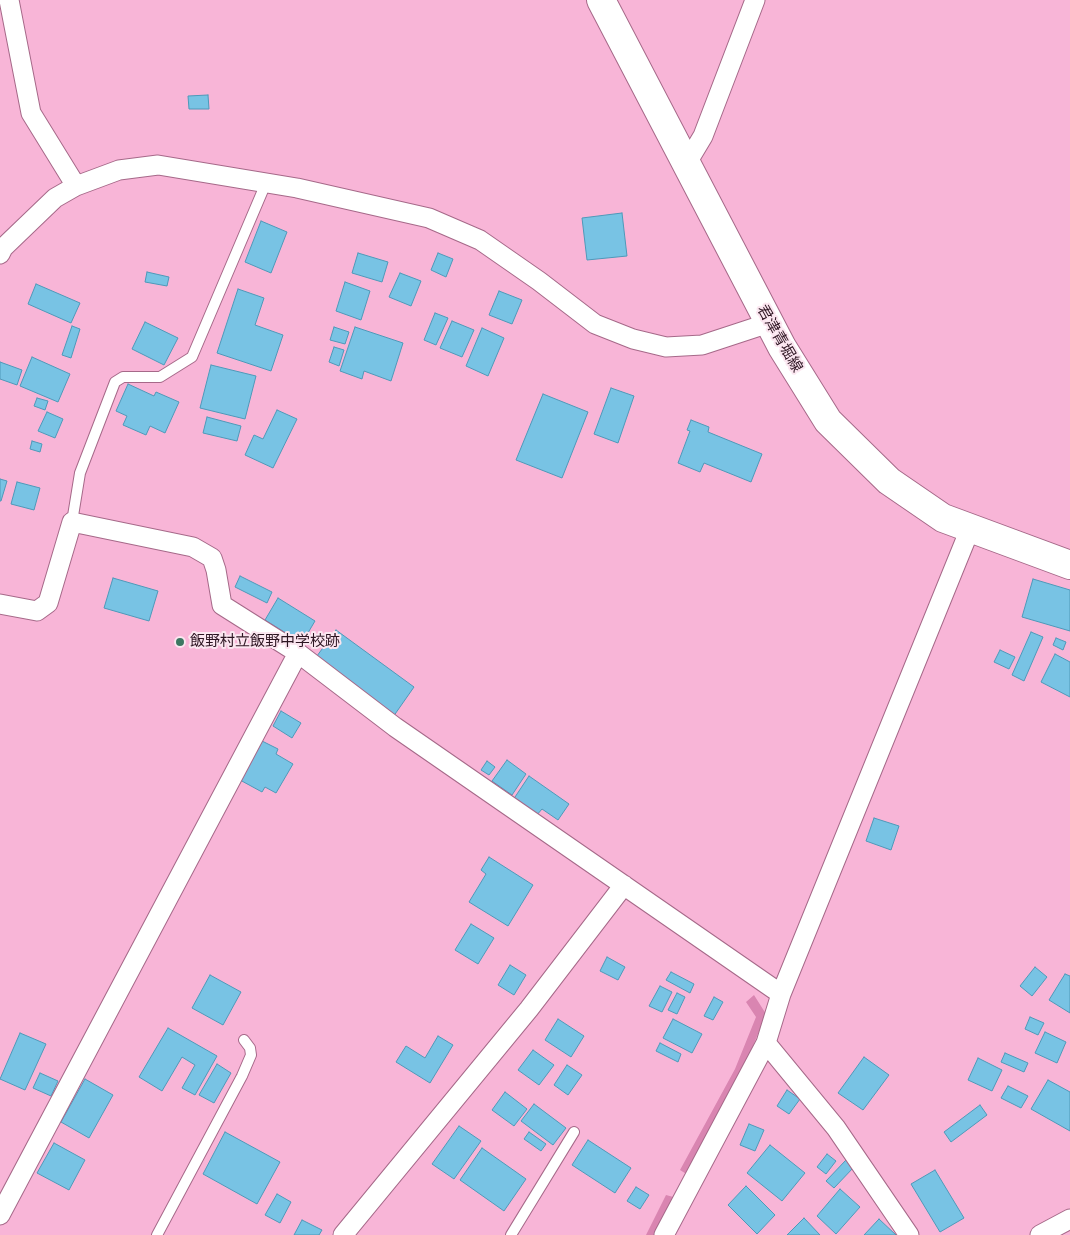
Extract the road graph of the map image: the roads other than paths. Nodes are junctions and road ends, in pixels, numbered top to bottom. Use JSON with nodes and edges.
{"nodes":[{"id":1,"x":8,"y":0,"type":"edge"},
{"id":2,"x":601,"y":0,"type":"edge"},
{"id":3,"x":755,"y":0,"type":"edge"},
{"id":4,"x":685,"y":166,"type":"junction"},
{"id":5,"x":266,"y":183,"type":"junction"},
{"id":6,"x":76,"y":186,"type":"junction"},
{"id":7,"x":0,"y":254,"type":"edge"},
{"id":8,"x":769,"y":323,"type":"junction"},
{"id":9,"x":72,"y":522,"type":"junction"},
{"id":10,"x":970,"y":529,"type":"junction"},
{"id":11,"x":1070,"y":565,"type":"edge"},
{"id":12,"x":0,"y":604,"type":"edge"},
{"id":13,"x":298,"y":653,"type":"junction"},
{"id":14,"x":624,"y":885,"type":"junction"},
{"id":15,"x":781,"y":994,"type":"junction"},
{"id":16,"x":244,"y":1040,"type":"dead end"},
{"id":17,"x":766,"y":1042,"type":"junction"},
{"id":18,"x":574,"y":1132,"type":"dead end"},
{"id":19,"x":0,"y":1215,"type":"edge"},
{"id":20,"x":1070,"y":1219,"type":"edge"},
{"id":21,"x":157,"y":1235,"type":"edge"},
{"id":22,"x":343,"y":1235,"type":"edge"},
{"id":23,"x":511,"y":1235,"type":"edge"},
{"id":24,"x":664,"y":1235,"type":"edge"},
{"id":25,"x":909,"y":1235,"type":"edge"},
{"id":26,"x":1040,"y":1235,"type":"edge"}],
"edges":[{"from":1,"to":6,"type":"street"},
{"from":2,"to":4,"type":"main road","name":"君津青堀線"},
{"from":3,"to":4,"type":"street"},
{"from":4,"to":8,"type":"main road","name":"君津青堀線"},
{"from":5,"to":6,"type":"street"},
{"from":5,"to":8,"type":"street"},
{"from":5,"to":9,"type":"lane"},
{"from":6,"to":7,"type":"street"},
{"from":8,"to":10,"type":"main road","name":"君津青堀線"},
{"from":9,"to":12,"type":"street"},
{"from":9,"to":13,"type":"street"},
{"from":10,"to":11,"type":"main road","name":"君津青堀線"},
{"from":10,"to":15,"type":"street"},
{"from":13,"to":14,"type":"street"},
{"from":13,"to":19,"type":"street"},
{"from":14,"to":15,"type":"street"},
{"from":14,"to":22,"type":"street"},
{"from":15,"to":17,"type":"street"},
{"from":16,"to":21,"type":"lane"},
{"from":17,"to":24,"type":"street"},
{"from":17,"to":25,"type":"street"},
{"from":18,"to":23,"type":"lane"},
{"from":20,"to":26,"type":"street"}]}
